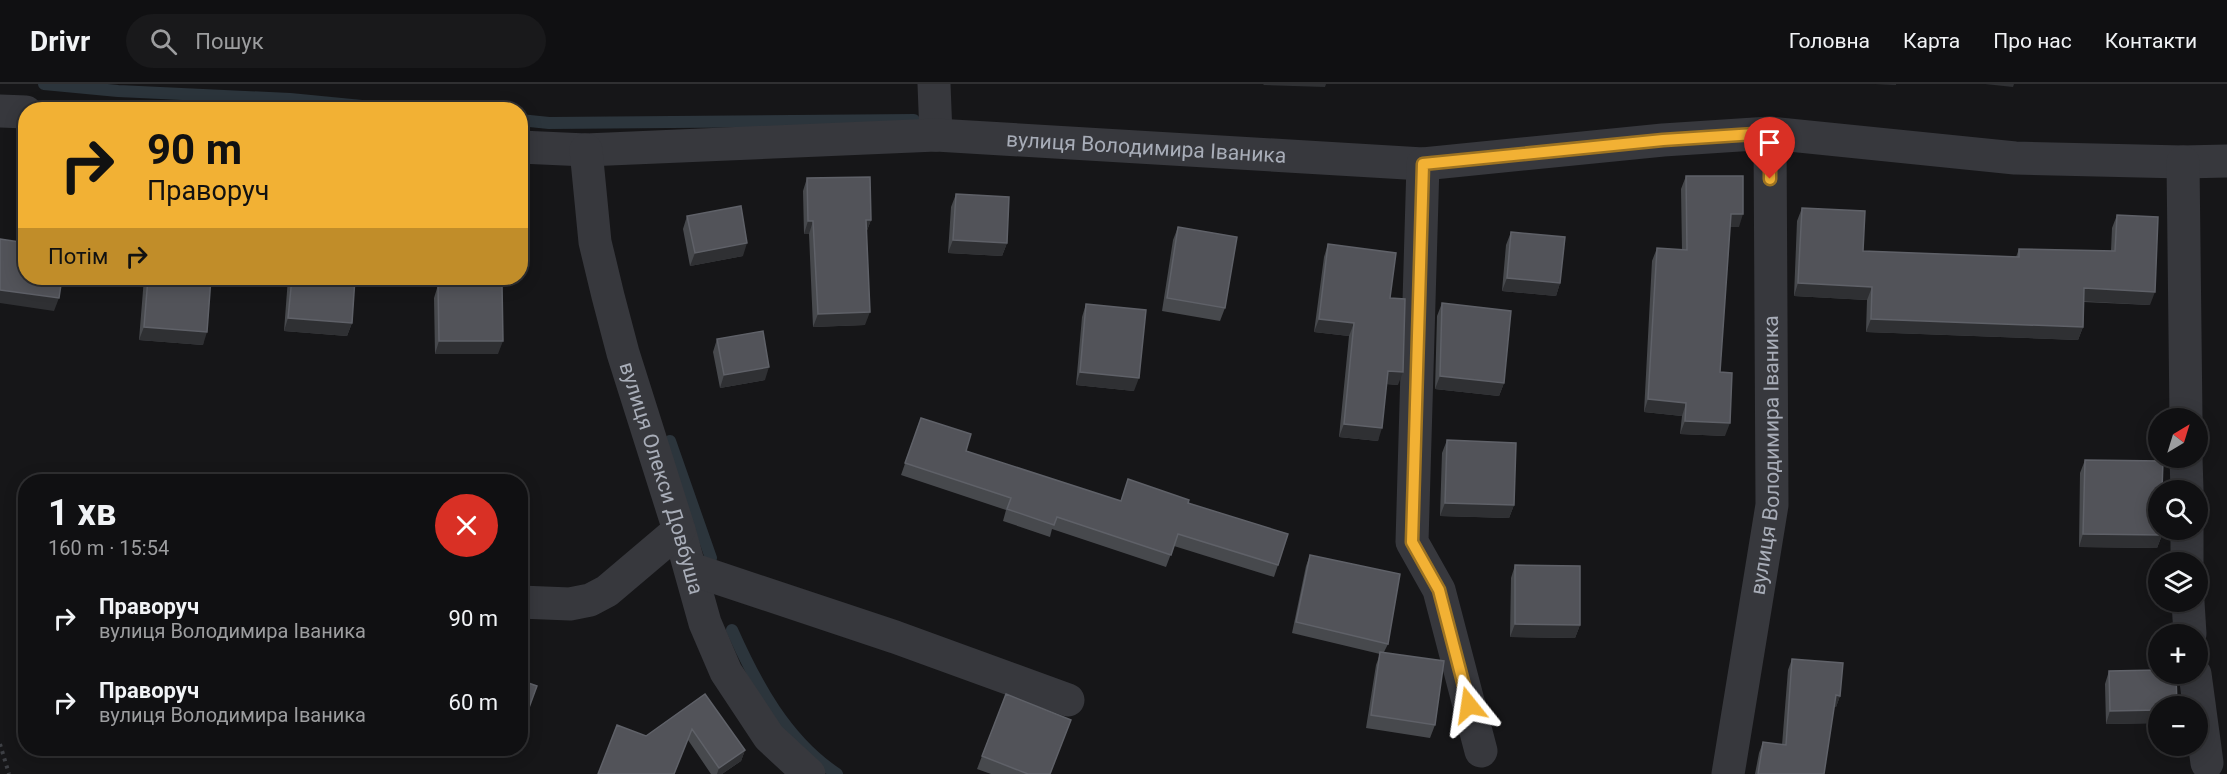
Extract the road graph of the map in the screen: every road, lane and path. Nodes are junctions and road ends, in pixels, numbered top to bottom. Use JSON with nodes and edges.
{"nodes":[{"id":1,"x":934,"y":84,"type":"edge"},
{"id":2,"x":0,"y":111,"type":"edge"},
{"id":3,"x":18,"y":112,"type":"edge"},
{"id":4,"x":1770,"y":133,"type":"junction"},
{"id":5,"x":936,"y":135,"type":"junction"},
{"id":6,"x":528,"y":147,"type":"edge"},
{"id":7,"x":586,"y":150,"type":"junction"},
{"id":8,"x":2227,"y":161,"type":"edge"},
{"id":9,"x":2183,"y":162,"type":"junction"},
{"id":10,"x":1423,"y":164,"type":"junction"},
{"id":11,"x":2186,"y":408,"type":"edge"},
{"id":12,"x":679,"y":530,"type":"junction"},
{"id":13,"x":691,"y":569,"type":"junction"},
{"id":14,"x":528,"y":602,"type":"edge"},
{"id":15,"x":2196,"y":684,"type":"edge"},
{"id":16,"x":1068,"y":700,"type":"dead end"},
{"id":17,"x":0,"y":744,"type":"edge"},
{"id":18,"x":1481,"y":751,"type":"dead end"},
{"id":19,"x":2207,"y":763,"type":"dead end"},
{"id":20,"x":9,"y":774,"type":"edge"},
{"id":21,"x":809,"y":774,"type":"edge"},
{"id":22,"x":1728,"y":774,"type":"edge"}],
"edges":[{"from":1,"to":5,"type":"street"},
{"from":2,"to":3,"type":"street"},
{"from":4,"to":9,"type":"street","name":"вулиця Володимира Іваника"},
{"from":4,"to":10,"type":"street","name":"вулиця Володимира Іваника"},
{"from":4,"to":22,"type":"street","name":"вулиця Володимира Іваника"},
{"from":5,"to":7,"type":"street","name":"вулиця Володимира Іваника"},
{"from":5,"to":10,"type":"street","name":"вулиця Володимира Іваника"},
{"from":6,"to":7,"type":"street","name":"вулиця Володимира Іваника"},
{"from":7,"to":12,"type":"street","name":"вулиця Олекси Довбуша"},
{"from":8,"to":9,"type":"street","name":"вулиця Володимира Іваника"},
{"from":9,"to":11,"type":"street"},
{"from":10,"to":18,"type":"street"},
{"from":12,"to":13,"type":"street","name":"вулиця Олекси Довбуша"},
{"from":12,"to":14,"type":"street"},
{"from":13,"to":16,"type":"street"},
{"from":13,"to":21,"type":"street","name":"вулиця Олекси Довбуша"},
{"from":15,"to":19,"type":"street"},
{"from":17,"to":20,"type":"path"}]}
